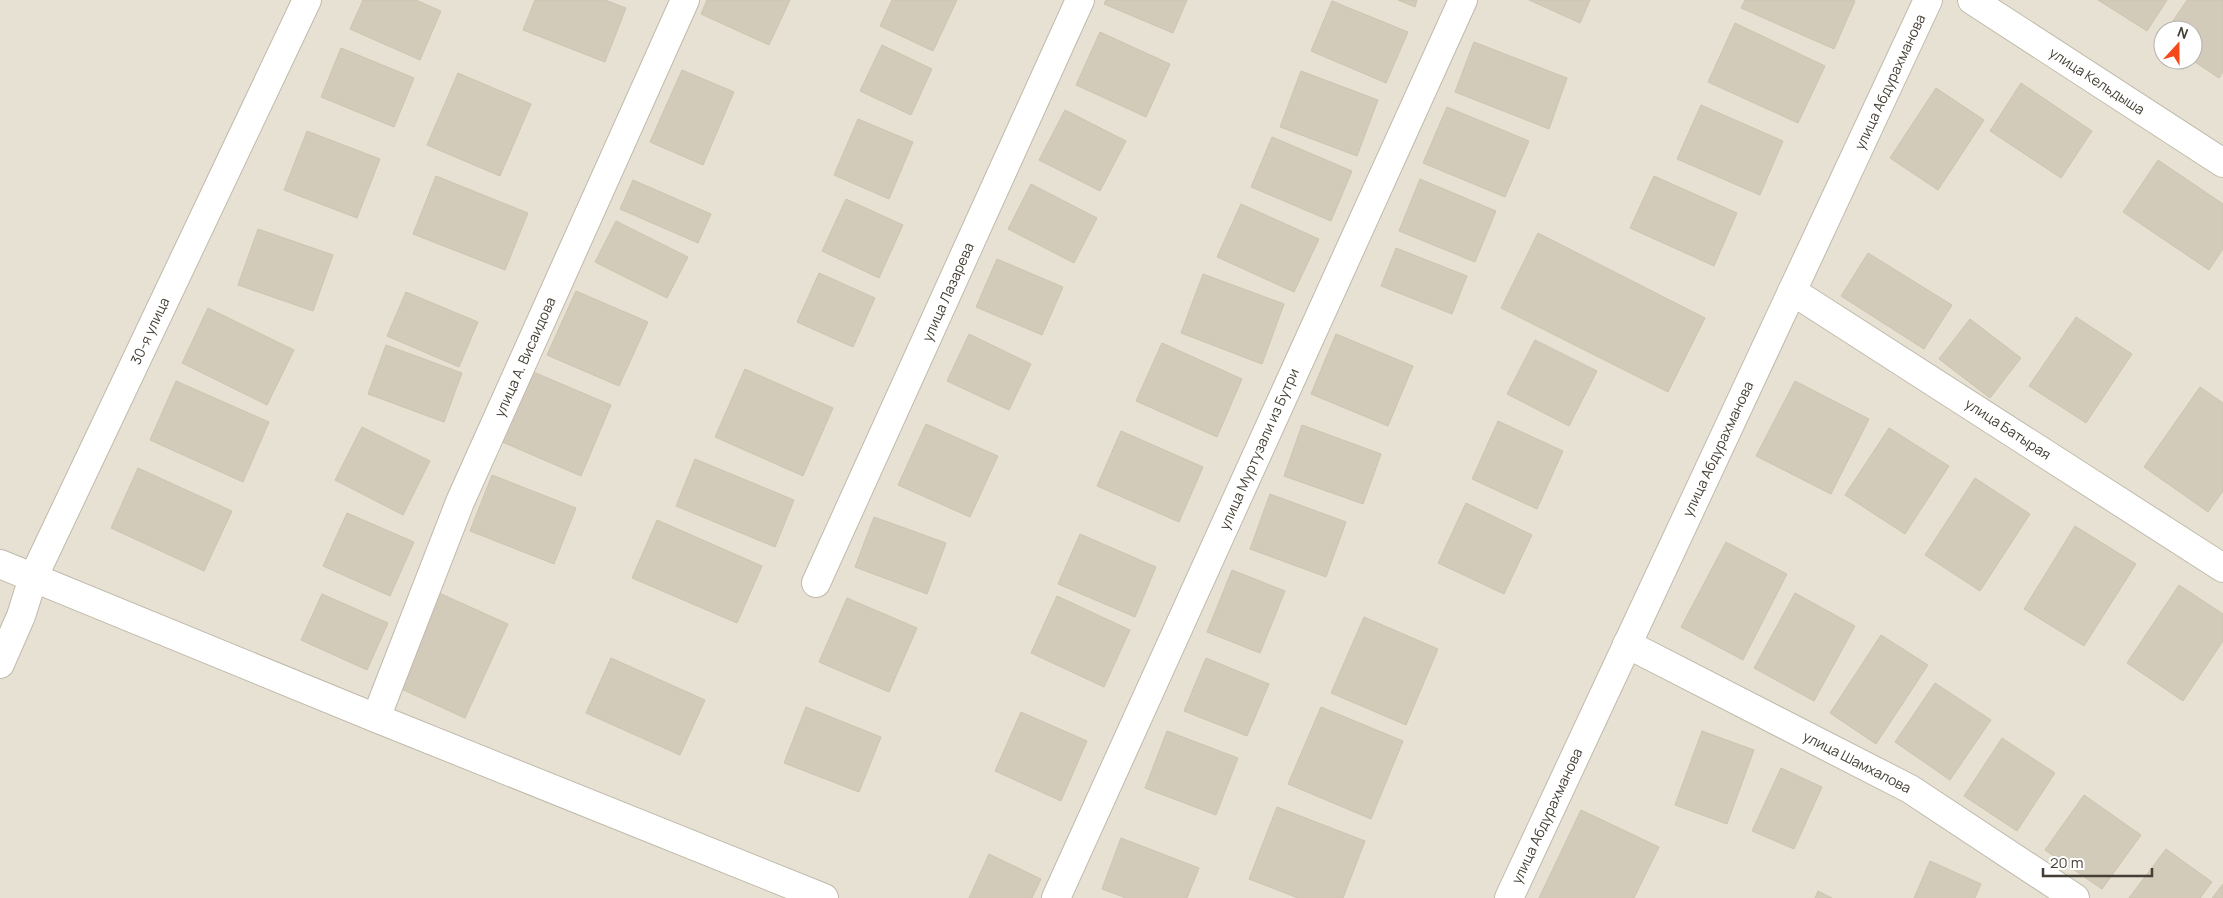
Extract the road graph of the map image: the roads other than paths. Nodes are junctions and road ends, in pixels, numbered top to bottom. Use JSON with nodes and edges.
{"nodes":[{"id":1,"x":307,"y":0,"type":"edge"},
{"id":2,"x":685,"y":0,"type":"edge"},
{"id":3,"x":1080,"y":0,"type":"edge"},
{"id":4,"x":1463,"y":0,"type":"edge"},
{"id":5,"x":1928,"y":0,"type":"edge"},
{"id":6,"x":1972,"y":0,"type":"edge"},
{"id":7,"x":2223,"y":162,"type":"edge"},
{"id":8,"x":1792,"y":291,"type":"junction"},
{"id":9,"x":0,"y":564,"type":"edge"},
{"id":10,"x":2223,"y":568,"type":"edge"},
{"id":11,"x":33,"y":578,"type":"junction"},
{"id":12,"x":816,"y":584,"type":"dead end"},
{"id":13,"x":1627,"y":644,"type":"junction"},
{"id":14,"x":0,"y":664,"type":"edge"},
{"id":15,"x":376,"y":718,"type":"junction"},
{"id":16,"x":824,"y":898,"type":"edge"},
{"id":17,"x":1056,"y":898,"type":"edge"},
{"id":18,"x":1508,"y":898,"type":"edge"},
{"id":19,"x":2075,"y":898,"type":"edge"}],
"edges":[{"from":1,"to":11,"type":"street","name":"30-я улица"},
{"from":2,"to":15,"type":"street","name":"улица А. Висаидова"},
{"from":3,"to":12,"type":"street","name":"улица Лазарева"},
{"from":4,"to":17,"type":"street","name":"улица Муртузали из Бутри"},
{"from":5,"to":8,"type":"street","name":"улица Абдурахманова"},
{"from":6,"to":7,"type":"street","name":"улица Кельдыша"},
{"from":8,"to":10,"type":"street","name":"улица Батырая"},
{"from":8,"to":13,"type":"street","name":"улица Абдурахманова"},
{"from":9,"to":11,"type":"street"},
{"from":11,"to":14,"type":"street","name":"30-я улица"},
{"from":11,"to":15,"type":"street"},
{"from":13,"to":18,"type":"street","name":"улица Абдурахманова"},
{"from":13,"to":19,"type":"street","name":"улица Шамхалова"},
{"from":15,"to":16,"type":"street"}]}
